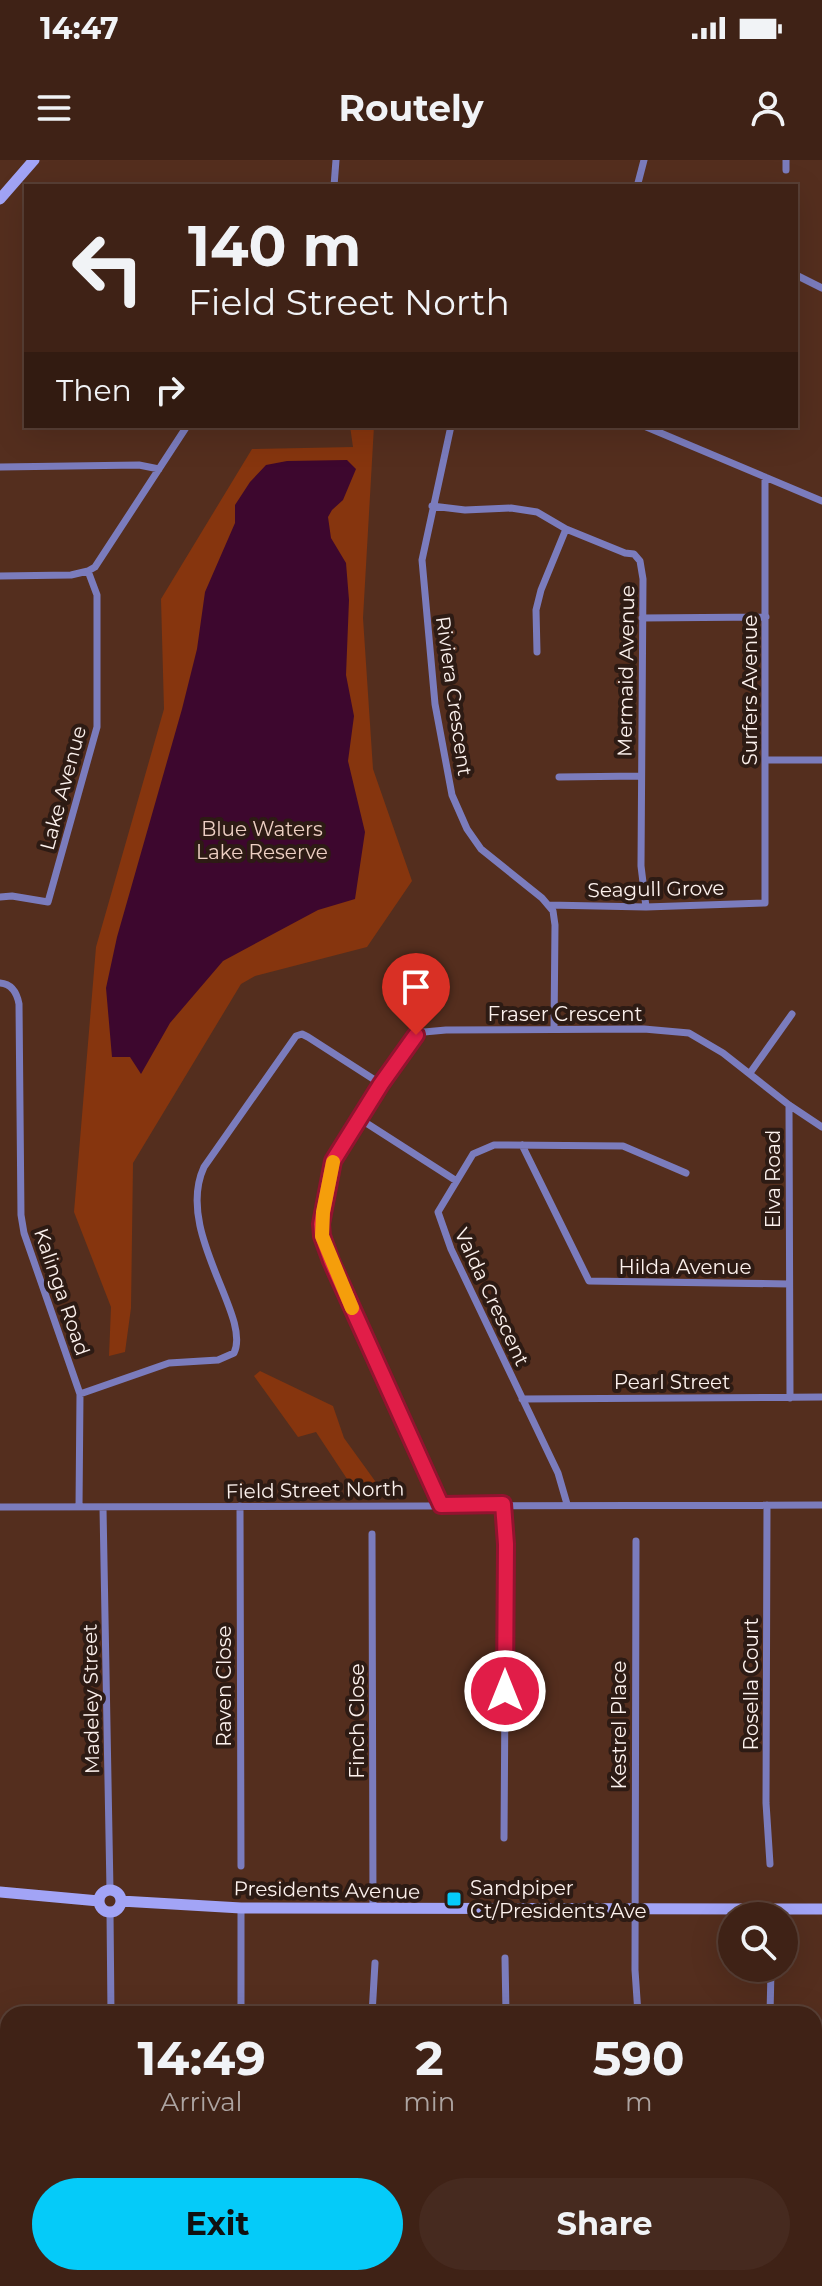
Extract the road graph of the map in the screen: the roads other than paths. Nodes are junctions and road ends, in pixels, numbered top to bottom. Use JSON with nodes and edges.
{"nodes":[{"id":1,"x":34,"y":160,"type":"edge"},
{"id":2,"x":336,"y":160,"type":"edge"},
{"id":3,"x":644,"y":160,"type":"edge"},
{"id":4,"x":786,"y":160,"type":"edge"},
{"id":5,"x":786,"y":170,"type":"dead end"},
{"id":6,"x":637,"y":182,"type":"edge"},
{"id":7,"x":334,"y":184,"type":"edge"},
{"id":8,"x":0,"y":199,"type":"edge"},
{"id":9,"x":798,"y":276,"type":"edge"},
{"id":10,"x":822,"y":288,"type":"edge"},
{"id":11,"x":186,"y":428,"type":"edge"},
{"id":12,"x":451,"y":428,"type":"edge"},
{"id":13,"x":649,"y":428,"type":"edge"},
{"id":14,"x":0,"y":467,"type":"edge"},
{"id":15,"x":159,"y":469,"type":"junction"},
{"id":16,"x":765,"y":477,"type":"junction"},
{"id":17,"x":822,"y":501,"type":"edge"},
{"id":18,"x":432,"y":506,"type":"junction"},
{"id":19,"x":566,"y":529,"type":"junction"},
{"id":20,"x":88,"y":571,"type":"junction"},
{"id":21,"x":0,"y":576,"type":"edge"},
{"id":22,"x":766,"y":617,"type":"junction"},
{"id":23,"x":642,"y":618,"type":"junction"},
{"id":24,"x":537,"y":652,"type":"dead end"},
{"id":25,"x":766,"y":760,"type":"junction"},
{"id":26,"x":822,"y":760,"type":"edge"},
{"id":27,"x":640,"y":776,"type":"junction"},
{"id":28,"x":559,"y":777,"type":"dead end"},
{"id":29,"x":0,"y":897,"type":"edge"},
{"id":30,"x":765,"y":903,"type":"joint"},
{"id":31,"x":548,"y":905,"type":"junction"},
{"id":32,"x":646,"y":907,"type":"junction"},
{"id":33,"x":0,"y":983,"type":"edge"},
{"id":34,"x":792,"y":1014,"type":"dead end"},
{"id":35,"x":554,"y":1029,"type":"junction"},
{"id":36,"x":750,"y":1073,"type":"junction"},
{"id":37,"x":381,"y":1084,"type":"junction"},
{"id":38,"x":789,"y":1105,"type":"junction"},
{"id":39,"x":360,"y":1119,"type":"junction"},
{"id":40,"x":822,"y":1127,"type":"edge"},
{"id":41,"x":522,"y":1145,"type":"junction"},
{"id":42,"x":686,"y":1173,"type":"dead end"},
{"id":43,"x":455,"y":1180,"type":"junction"},
{"id":44,"x":789,"y":1284,"type":"junction"},
{"id":45,"x":80,"y":1394,"type":"junction"},
{"id":46,"x":822,"y":1397,"type":"edge"},
{"id":47,"x":790,"y":1398,"type":"junction"},
{"id":48,"x":522,"y":1399,"type":"junction"},
{"id":49,"x":503,"y":1504,"type":"junction"},
{"id":50,"x":567,"y":1504,"type":"junction"},
{"id":51,"x":441,"y":1505,"type":"junction"},
{"id":52,"x":767,"y":1505,"type":"junction"},
{"id":53,"x":822,"y":1505,"type":"edge"},
{"id":54,"x":240,"y":1506,"type":"junction"},
{"id":55,"x":0,"y":1507,"type":"edge"},
{"id":56,"x":79,"y":1507,"type":"junction"},
{"id":57,"x":103,"y":1508,"type":"junction"},
{"id":58,"x":372,"y":1534,"type":"dead end"},
{"id":59,"x":636,"y":1541,"type":"dead end"},
{"id":60,"x":504,"y":1838,"type":"dead end"},
{"id":61,"x":770,"y":1864,"type":"dead end"},
{"id":62,"x":241,"y":1866,"type":"dead end"},
{"id":63,"x":110,"y":1890,"type":"junction"},
{"id":64,"x":0,"y":1892,"type":"edge"},
{"id":65,"x":99,"y":1901,"type":"junction"},
{"id":66,"x":121,"y":1901,"type":"junction"},
{"id":67,"x":241,"y":1908,"type":"junction"},
{"id":68,"x":373,"y":1908,"type":"junction"},
{"id":69,"x":822,"y":1909,"type":"edge"},
{"id":70,"x":635,"y":1910,"type":"junction"},
{"id":71,"x":110,"y":1912,"type":"junction"},
{"id":72,"x":505,"y":1958,"type":"dead end"},
{"id":73,"x":375,"y":1963,"type":"dead end"},
{"id":74,"x":771,"y":1982,"type":"edge"},
{"id":75,"x":111,"y":2006,"type":"edge"},
{"id":76,"x":241,"y":2006,"type":"edge"},
{"id":77,"x":372,"y":2006,"type":"edge"},
{"id":78,"x":506,"y":2006,"type":"edge"},
{"id":79,"x":638,"y":2006,"type":"edge"},
{"id":80,"x":770,"y":2006,"type":"edge"}],
"edges":[{"from":1,"to":8,"type":"street"},
{"from":2,"to":7,"type":"street"},
{"from":3,"to":6,"type":"street"},
{"from":4,"to":5,"type":"street"},
{"from":9,"to":10,"type":"street"},
{"from":11,"to":15,"type":"street"},
{"from":12,"to":18,"type":"street","name":"Riviera Crescent"},
{"from":13,"to":16,"type":"street"},
{"from":14,"to":15,"type":"street"},
{"from":15,"to":20,"type":"street"},
{"from":16,"to":17,"type":"street"},
{"from":16,"to":22,"type":"street","name":"Surfers Avenue"},
{"from":18,"to":19,"type":"street","name":"Mermaid Avenue"},
{"from":18,"to":31,"type":"street","name":"Riviera Crescent"},
{"from":19,"to":23,"type":"street","name":"Mermaid Avenue"},
{"from":19,"to":24,"type":"street"},
{"from":20,"to":21,"type":"street"},
{"from":20,"to":29,"type":"street","name":"Lake Avenue"},
{"from":22,"to":23,"type":"street"},
{"from":22,"to":25,"type":"street","name":"Surfers Avenue"},
{"from":23,"to":27,"type":"street","name":"Mermaid Avenue"},
{"from":25,"to":26,"type":"street"},
{"from":25,"to":30,"type":"street","name":"Surfers Avenue"},
{"from":27,"to":28,"type":"street"},
{"from":27,"to":32,"type":"street","name":"Mermaid Avenue"},
{"from":30,"to":32,"type":"street","name":"Seagull Grove"},
{"from":31,"to":32,"type":"street","name":"Seagull Grove"},
{"from":31,"to":35,"type":"street"},
{"from":33,"to":45,"type":"street","name":"Kalinga Road"},
{"from":34,"to":36,"type":"street"},
{"from":35,"to":36,"type":"street","name":"Fraser Crescent"},
{"from":35,"to":37,"type":"street","name":"Fraser Crescent"},
{"from":36,"to":38,"type":"street","name":"Fraser Crescent"},
{"from":37,"to":39,"type":"street","name":"Fraser Crescent"},
{"from":37,"to":45,"type":"street"},
{"from":38,"to":40,"type":"street","name":"Fraser Crescent"},
{"from":38,"to":44,"type":"street","name":"Elva Road"},
{"from":39,"to":43,"type":"street"},
{"from":39,"to":51,"type":"street","name":"Fraser Crescent"},
{"from":41,"to":42,"type":"street","name":"Valda Crescent"},
{"from":41,"to":43,"type":"street","name":"Valda Crescent"},
{"from":41,"to":44,"type":"street","name":"Hilda Avenue"},
{"from":43,"to":48,"type":"street","name":"Valda Crescent"},
{"from":44,"to":47,"type":"street","name":"Elva Road"},
{"from":45,"to":56,"type":"street","name":"Kalinga Road"},
{"from":46,"to":47,"type":"street","name":"Pearl Street"},
{"from":47,"to":48,"type":"street","name":"Pearl Street"},
{"from":48,"to":50,"type":"street","name":"Valda Crescent"},
{"from":49,"to":50,"type":"street","name":"Field Street North"},
{"from":49,"to":51,"type":"street","name":"Field Street North"},
{"from":49,"to":60,"type":"street"},
{"from":50,"to":52,"type":"street","name":"Field Street North"},
{"from":51,"to":54,"type":"street","name":"Field Street North"},
{"from":52,"to":53,"type":"street","name":"Field Street North"},
{"from":52,"to":61,"type":"street","name":"Rosella Court"},
{"from":54,"to":57,"type":"street","name":"Field Street North"},
{"from":54,"to":62,"type":"street","name":"Raven Close"},
{"from":55,"to":56,"type":"street","name":"Field Street North"},
{"from":56,"to":57,"type":"street","name":"Field Street North"},
{"from":57,"to":63,"type":"street","name":"Madeley Street"},
{"from":58,"to":68,"type":"street","name":"Finch Close"},
{"from":59,"to":70,"type":"street","name":"Kestrel Place"},
{"from":63,"to":65,"type":"street"},
{"from":63,"to":66,"type":"street"},
{"from":64,"to":65,"type":"street"},
{"from":65,"to":71,"type":"street"},
{"from":66,"to":67,"type":"street","name":"Presidents Avenue"},
{"from":66,"to":71,"type":"street"},
{"from":67,"to":68,"type":"street","name":"Presidents Avenue"},
{"from":67,"to":76,"type":"street"},
{"from":68,"to":70,"type":"street","name":"Presidents Avenue"},
{"from":69,"to":70,"type":"street","name":"Presidents Avenue"},
{"from":70,"to":79,"type":"street","name":"Kestrel Place"},
{"from":71,"to":75,"type":"street"},
{"from":72,"to":78,"type":"street"},
{"from":73,"to":77,"type":"street"},
{"from":74,"to":80,"type":"street"}]}
